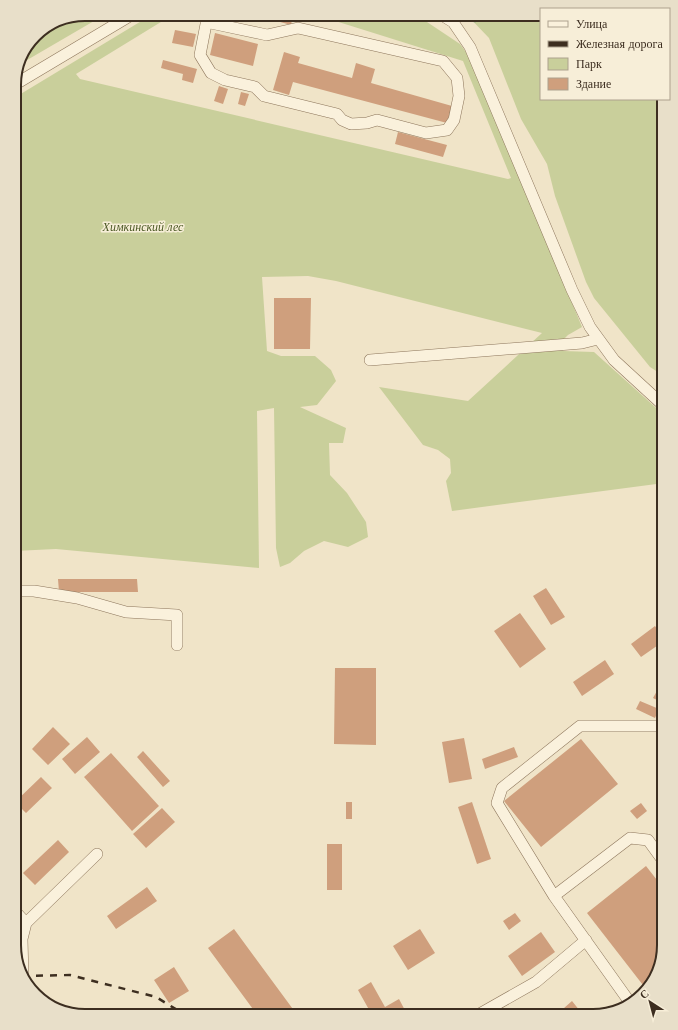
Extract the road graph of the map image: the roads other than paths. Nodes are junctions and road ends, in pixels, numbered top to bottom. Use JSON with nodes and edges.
{"nodes":[{"id":1,"x":121,"y":21,"type":"edge"},
{"id":2,"x":206,"y":21,"type":"edge"},
{"id":3,"x":218,"y":21,"type":"edge"},
{"id":4,"x":451,"y":21,"type":"edge"},
{"id":5,"x":21,"y":81,"type":"edge"},
{"id":6,"x":598,"y":339,"type":"junction"},
{"id":7,"x":370,"y":360,"type":"dead end"},
{"id":8,"x":657,"y":400,"type":"edge"},
{"id":9,"x":21,"y":591,"type":"edge"},
{"id":10,"x":177,"y":645,"type":"dead end"},
{"id":11,"x":657,"y":726,"type":"edge"},
{"id":12,"x":657,"y":852,"type":"edge"},
{"id":13,"x":96,"y":854,"type":"dead end"},
{"id":14,"x":554,"y":896,"type":"junction"},
{"id":15,"x":21,"y":918,"type":"edge"},
{"id":16,"x":26,"y":923,"type":"junction"},
{"id":17,"x":586,"y":940,"type":"junction"},
{"id":18,"x":22,"y":958,"type":"edge"},
{"id":19,"x":627,"y":999,"type":"edge"},
{"id":20,"x":488,"y":1009,"type":"edge"}],
"edges":[{"from":1,"to":5,"type":"street"},
{"from":2,"to":3,"type":"street"},
{"from":4,"to":6,"type":"street"},
{"from":6,"to":7,"type":"street"},
{"from":6,"to":8,"type":"street"},
{"from":9,"to":10,"type":"street"},
{"from":11,"to":14,"type":"street"},
{"from":12,"to":14,"type":"street"},
{"from":13,"to":16,"type":"street"},
{"from":14,"to":17,"type":"street"},
{"from":15,"to":16,"type":"street"},
{"from":16,"to":18,"type":"street"},
{"from":17,"to":19,"type":"street"},
{"from":17,"to":20,"type":"street"}]}
